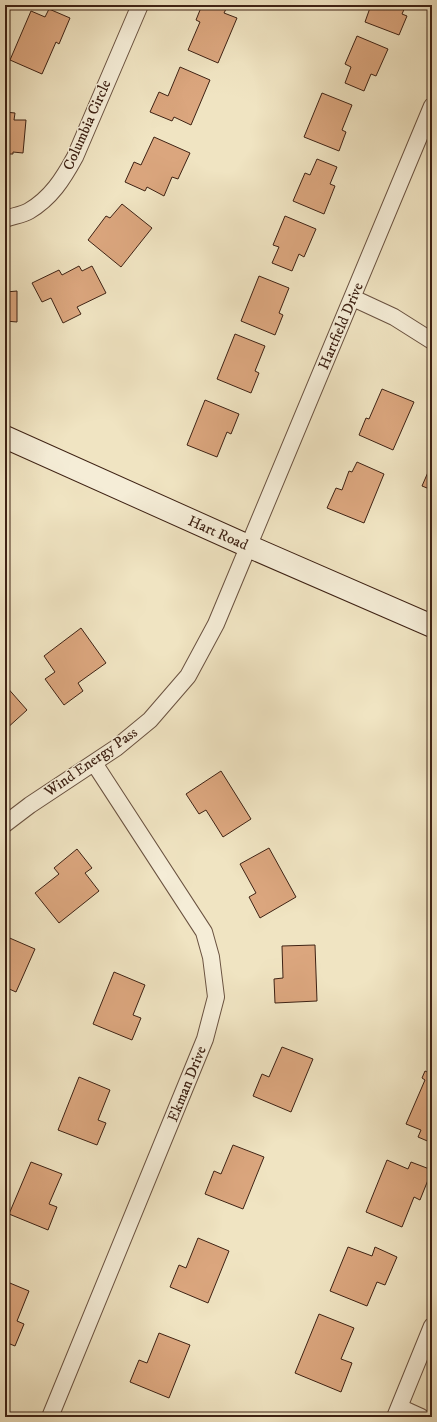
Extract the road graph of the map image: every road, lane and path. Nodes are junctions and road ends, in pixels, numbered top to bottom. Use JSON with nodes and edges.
{"nodes":[{"id":1,"x":140,"y":5,"type":"edge"},
{"id":2,"x":432,"y":106,"type":"edge"},
{"id":3,"x":5,"y":219,"type":"edge"},
{"id":4,"x":353,"y":298,"type":"junction"},
{"id":5,"x":432,"y":341,"type":"edge"},
{"id":6,"x":5,"y":437,"type":"edge"},
{"id":7,"x":248,"y":546,"type":"junction"},
{"id":8,"x":432,"y":626,"type":"edge"},
{"id":9,"x":94,"y":763,"type":"junction"},
{"id":10,"x":5,"y":824,"type":"edge"},
{"id":11,"x":432,"y":1326,"type":"edge"},
{"id":12,"x":397,"y":1412,"type":"edge"},
{"id":13,"x":50,"y":1417,"type":"edge"},
{"id":14,"x":421,"y":1417,"type":"edge"}],
"edges":[{"from":1,"to":3,"type":"street","name":"Columbia Circle"},
{"from":2,"to":4,"type":"street","name":"Hartfield Drive"},
{"from":4,"to":5,"type":"street"},
{"from":4,"to":7,"type":"street","name":"Hartfield Drive"},
{"from":6,"to":7,"type":"street","name":"Hart Road"},
{"from":7,"to":8,"type":"street","name":"Hart Road"},
{"from":7,"to":9,"type":"street","name":"Wind Energy Pass"},
{"from":9,"to":10,"type":"street","name":"Wind Energy Pass"},
{"from":9,"to":13,"type":"street","name":"Ekman Drive"},
{"from":11,"to":12,"type":"street"},
{"from":12,"to":14,"type":"street"}]}
